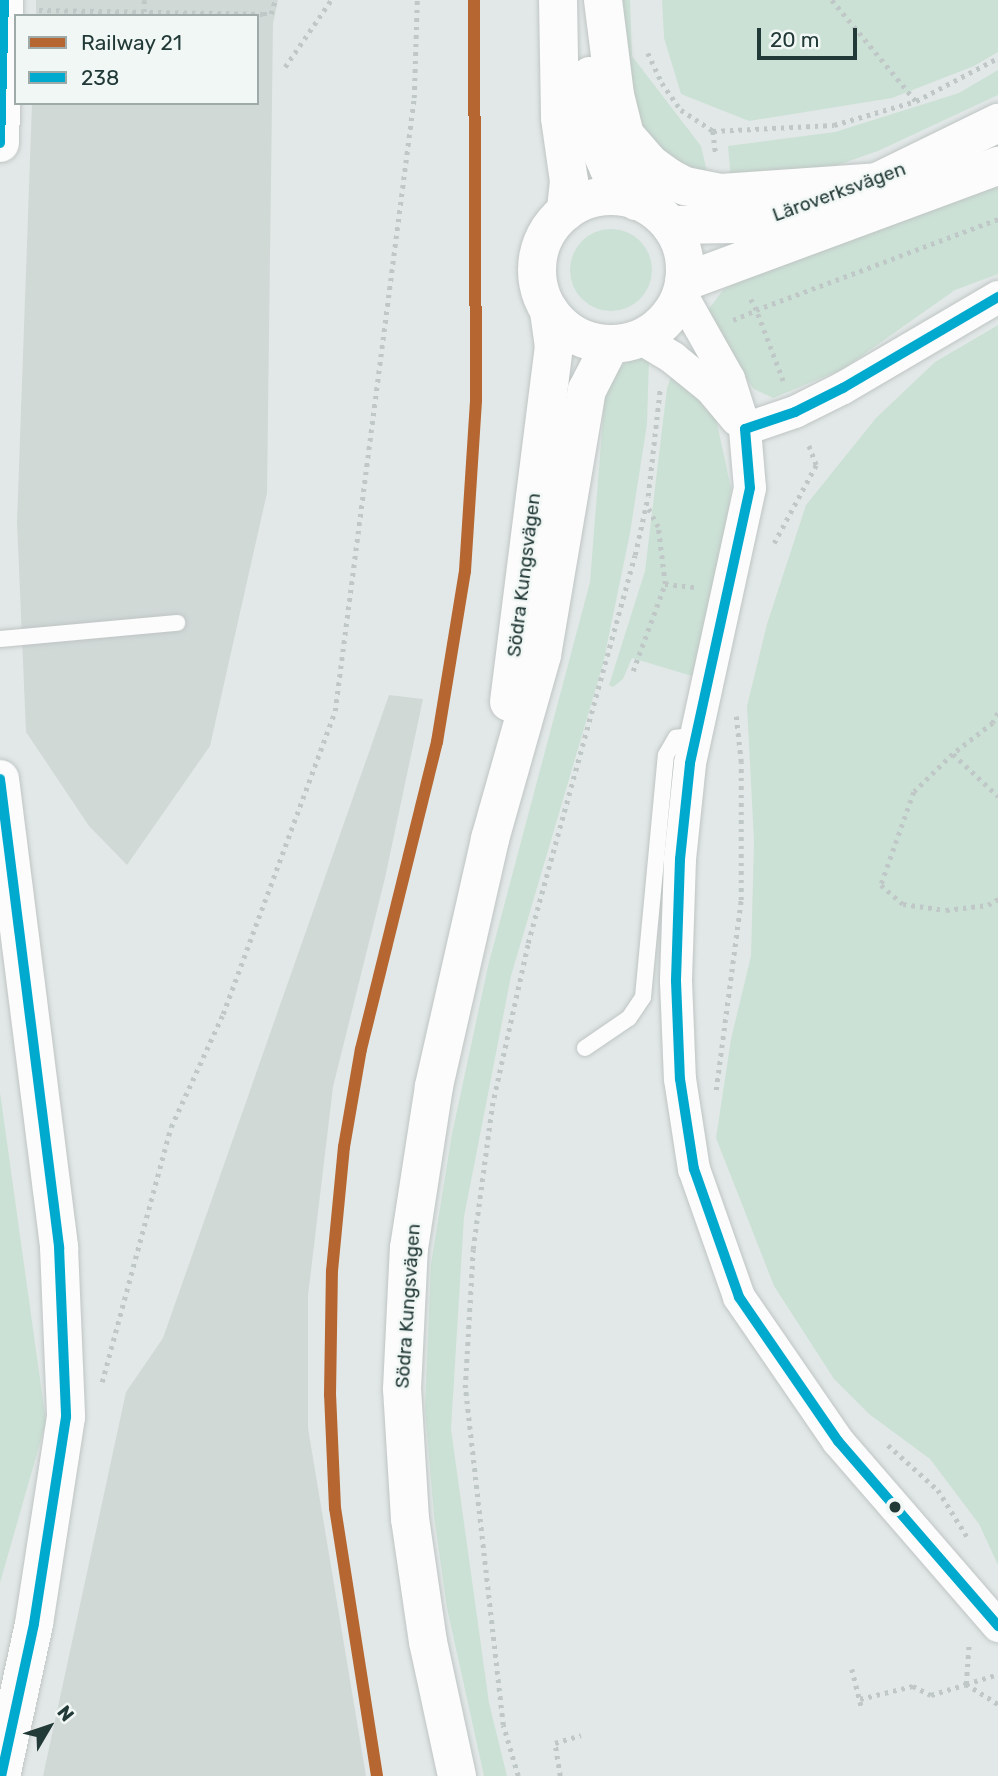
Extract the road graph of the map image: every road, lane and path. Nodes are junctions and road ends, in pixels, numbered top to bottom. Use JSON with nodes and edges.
{"nodes":[{"id":1,"x":144,"y":0,"type":"edge"},
{"id":2,"x":275,"y":0,"type":"edge"},
{"id":3,"x":331,"y":0,"type":"edge"},
{"id":4,"x":417,"y":0,"type":"edge"},
{"id":5,"x":558,"y":0,"type":"edge"},
{"id":6,"x":589,"y":0,"type":"edge"},
{"id":7,"x":603,"y":0,"type":"edge"},
{"id":8,"x":832,"y":0,"type":"edge"},
{"id":9,"x":4,"y":5,"type":"edge"},
{"id":10,"x":144,"y":12,"type":"junction"},
{"id":11,"x":646,"y":43,"type":"dead end"},
{"id":12,"x":998,"y":58,"type":"edge"},
{"id":13,"x":285,"y":67,"type":"dead end"},
{"id":14,"x":916,"y":101,"type":"junction"},
{"id":15,"x":998,"y":123,"type":"edge"},
{"id":16,"x":713,"y":131,"type":"junction"},
{"id":17,"x":0,"y":143,"type":"edge"},
{"id":18,"x":998,"y":166,"type":"edge"},
{"id":19,"x":877,"y":182,"type":"junction"},
{"id":20,"x":721,"y":193,"type":"junction"},
{"id":21,"x":636,"y":201,"type":"junction"},
{"id":22,"x":566,"y":212,"type":"junction"},
{"id":23,"x":998,"y":219,"type":"edge"},
{"id":24,"x":670,"y":225,"type":"junction"},
{"id":25,"x":735,"y":264,"type":"junction"},
{"id":26,"x":682,"y":288,"type":"junction"},
{"id":27,"x":998,"y":297,"type":"edge"},
{"id":28,"x":549,"y":310,"type":"junction"},
{"id":29,"x":755,"y":310,"type":"junction"},
{"id":30,"x":703,"y":333,"type":"junction"},
{"id":31,"x":625,"y":341,"type":"junction"},
{"id":32,"x":673,"y":358,"type":"junction"},
{"id":33,"x":795,"y":412,"type":"junction"},
{"id":34,"x":745,"y":429,"type":"junction"},
{"id":35,"x":646,"y":505,"type":"junction"},
{"id":36,"x":772,"y":546,"type":"dead end"},
{"id":37,"x":177,"y":623,"type":"dead end"},
{"id":38,"x":0,"y":639,"type":"edge"},
{"id":39,"x":633,"y":671,"type":"dead end"},
{"id":40,"x":735,"y":709,"type":"dead end"},
{"id":41,"x":998,"y":713,"type":"edge"},
{"id":42,"x":696,"y":735,"type":"junction"},
{"id":43,"x":953,"y":754,"type":"junction"},
{"id":44,"x":0,"y":779,"type":"edge"},
{"id":45,"x":998,"y":796,"type":"edge"},
{"id":46,"x":490,"y":839,"type":"junction"},
{"id":47,"x":998,"y":900,"type":"edge"},
{"id":48,"x":585,"y":1048,"type":"dead end"},
{"id":49,"x":714,"y":1101,"type":"dead end"},
{"id":50,"x":103,"y":1380,"type":"dead end"},
{"id":51,"x":878,"y":1438,"type":"dead end"},
{"id":52,"x":971,"y":1544,"type":"dead end"},
{"id":53,"x":998,"y":1626,"type":"edge"},
{"id":54,"x":969,"y":1644,"type":"dead end"},
{"id":55,"x":852,"y":1669,"type":"dead end"},
{"id":56,"x":998,"y":1674,"type":"edge"},
{"id":57,"x":966,"y":1684,"type":"junction"},
{"id":58,"x":860,"y":1699,"type":"junction"},
{"id":59,"x":998,"y":1704,"type":"edge"},
{"id":60,"x":862,"y":1709,"type":"dead end"},
{"id":61,"x":581,"y":1735,"type":"dead end"},
{"id":62,"x":1,"y":1776,"type":"edge"},
{"id":63,"x":457,"y":1776,"type":"edge"},
{"id":64,"x":518,"y":1776,"type":"edge"},
{"id":65,"x":560,"y":1776,"type":"edge"}],
"edges":[{"from":1,"to":10,"type":"path"},
{"from":2,"to":10,"type":"path"},
{"from":3,"to":13,"type":"path"},
{"from":4,"to":50,"type":"path"},
{"from":5,"to":22,"type":"main road"},
{"from":6,"to":21,"type":"main road","name":"Södra Kungsvägen"},
{"from":7,"to":20,"type":"main road"},
{"from":8,"to":14,"type":"path"},
{"from":9,"to":10,"type":"path"},
{"from":9,"to":17,"type":"main road"},
{"from":11,"to":16,"type":"path"},
{"from":12,"to":14,"type":"path"},
{"from":14,"to":16,"type":"path"},
{"from":15,"to":19,"type":"main road","name":"Läroverksvägen"},
{"from":16,"to":20,"type":"path"},
{"from":18,"to":25,"type":"main road","name":"Läroverksvägen"},
{"from":19,"to":20,"type":"main road"},
{"from":19,"to":24,"type":"main road","name":"Läroverksvägen"},
{"from":21,"to":22,"type":"main road","name":"Södra Kungsvägen"},
{"from":21,"to":24,"type":"main road","name":"Södra Kungsvägen"},
{"from":22,"to":28,"type":"main road","name":"Södra Kungsvägen"},
{"from":23,"to":29,"type":"path"},
{"from":24,"to":26,"type":"main road"},
{"from":25,"to":26,"type":"main road","name":"Läroverksvägen"},
{"from":25,"to":29,"type":"path"},
{"from":26,"to":30,"type":"street"},
{"from":26,"to":31,"type":"main road","name":"Södra Kungsvägen"},
{"from":27,"to":33,"type":"street"},
{"from":28,"to":31,"type":"main road","name":"Södra Kungsvägen"},
{"from":28,"to":46,"type":"main road","name":"Södra Kungsvägen"},
{"from":29,"to":30,"type":"path"},
{"from":29,"to":33,"type":"path"},
{"from":30,"to":34,"type":"street"},
{"from":31,"to":32,"type":"street"},
{"from":31,"to":46,"type":"main road","name":"Södra Kungsvägen"},
{"from":32,"to":34,"type":"street"},
{"from":32,"to":35,"type":"path"},
{"from":33,"to":34,"type":"street"},
{"from":33,"to":36,"type":"path"},
{"from":34,"to":42,"type":"street"},
{"from":35,"to":39,"type":"path"},
{"from":35,"to":64,"type":"path"},
{"from":37,"to":38,"type":"lane"},
{"from":40,"to":49,"type":"path"},
{"from":41,"to":43,"type":"path"},
{"from":42,"to":48,"type":"lane"},
{"from":42,"to":53,"type":"street"},
{"from":43,"to":45,"type":"path"},
{"from":43,"to":47,"type":"path"},
{"from":44,"to":62,"type":"main road"},
{"from":46,"to":63,"type":"main road","name":"Södra Kungsvägen"},
{"from":51,"to":52,"type":"path"},
{"from":54,"to":57,"type":"path"},
{"from":55,"to":58,"type":"path"},
{"from":56,"to":57,"type":"path"},
{"from":57,"to":58,"type":"path"},
{"from":57,"to":59,"type":"path"},
{"from":58,"to":60,"type":"path"},
{"from":61,"to":65,"type":"path"}]}
